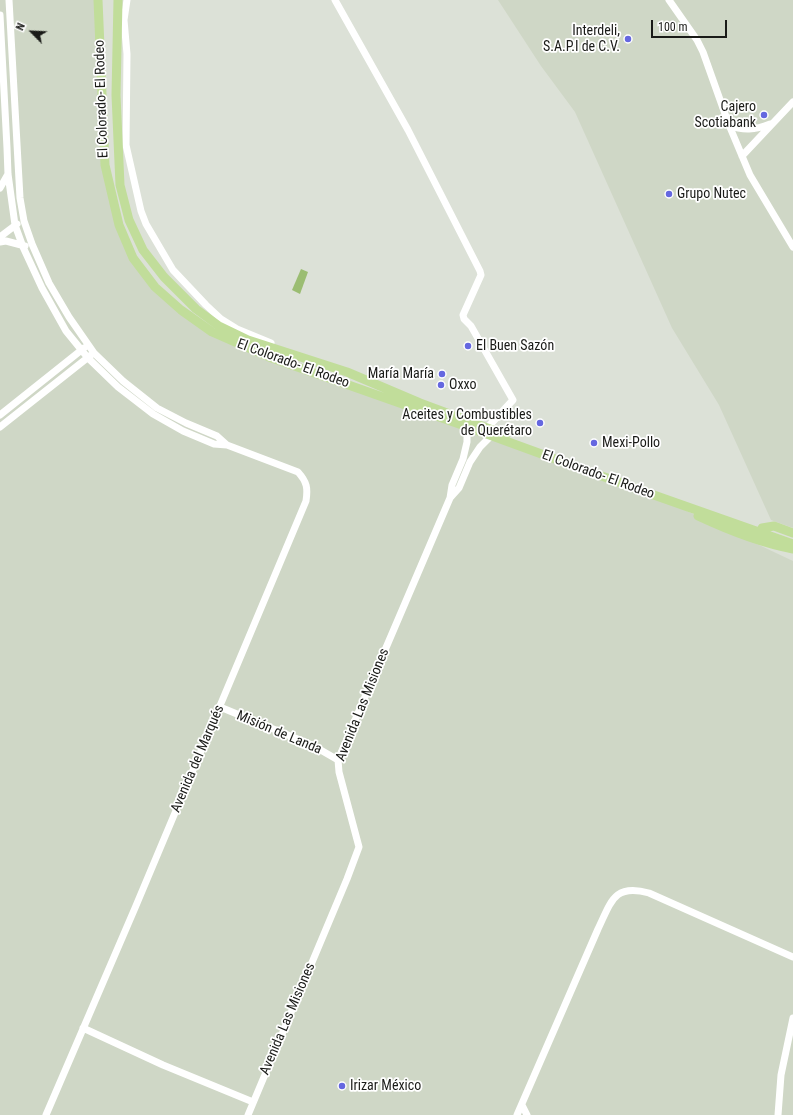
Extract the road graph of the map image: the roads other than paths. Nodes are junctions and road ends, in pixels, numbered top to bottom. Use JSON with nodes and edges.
{"nodes":[{"id":1,"x":9,"y":0,"type":"edge"},
{"id":2,"x":98,"y":0,"type":"edge"},
{"id":3,"x":335,"y":0,"type":"edge"},
{"id":4,"x":669,"y":0,"type":"edge"},
{"id":5,"x":121,"y":1,"type":"edge"},
{"id":6,"x":0,"y":15,"type":"edge"},
{"id":7,"x":1,"y":32,"type":"junction"},
{"id":8,"x":11,"y":32,"type":"junction"},
{"id":9,"x":4,"y":78,"type":"junction"},
{"id":10,"x":13,"y":78,"type":"junction"},
{"id":11,"x":793,"y":102,"type":"edge"},
{"id":12,"x":772,"y":124,"type":"junction"},
{"id":13,"x":729,"y":125,"type":"junction"},
{"id":14,"x":7,"y":142,"type":"junction"},
{"id":15,"x":16,"y":142,"type":"junction"},
{"id":16,"x":742,"y":156,"type":"junction"},
{"id":17,"x":18,"y":172,"type":"junction"},
{"id":18,"x":8,"y":174,"type":"junction"},
{"id":19,"x":0,"y":188,"type":"edge"},
{"id":20,"x":24,"y":221,"type":"junction"},
{"id":21,"x":15,"y":225,"type":"junction"},
{"id":22,"x":0,"y":237,"type":"edge"},
{"id":23,"x":0,"y":242,"type":"edge"},
{"id":24,"x":32,"y":244,"type":"junction"},
{"id":25,"x":23,"y":247,"type":"junction"},
{"id":26,"x":793,"y":247,"type":"edge"},
{"id":27,"x":43,"y":269,"type":"junction"},
{"id":28,"x":34,"y":272,"type":"junction"},
{"id":29,"x":55,"y":293,"type":"junction"},
{"id":30,"x":47,"y":297,"type":"junction"},
{"id":31,"x":88,"y":345,"type":"junction"},
{"id":32,"x":82,"y":350,"type":"junction"},
{"id":33,"x":282,"y":352,"type":"junction"},
{"id":34,"x":94,"y":353,"type":"junction"},
{"id":35,"x":88,"y":358,"type":"junction"},
{"id":36,"x":134,"y":395,"type":"junction"},
{"id":37,"x":0,"y":415,"type":"edge"},
{"id":38,"x":462,"y":425,"type":"junction"},
{"id":39,"x":0,"y":427,"type":"edge"},
{"id":40,"x":489,"y":432,"type":"junction"},
{"id":41,"x":227,"y":445,"type":"junction"},
{"id":42,"x":651,"y":494,"type":"junction"},
{"id":43,"x":450,"y":498,"type":"junction"},
{"id":44,"x":762,"y":528,"type":"junction"},
{"id":45,"x":793,"y":533,"type":"edge"},
{"id":46,"x":793,"y":539,"type":"edge"},
{"id":47,"x":793,"y":544,"type":"edge"},
{"id":48,"x":793,"y":549,"type":"edge"},
{"id":49,"x":220,"y":707,"type":"junction"},
{"id":50,"x":338,"y":760,"type":"junction"},
{"id":51,"x":791,"y":954,"type":"edge"},
{"id":52,"x":793,"y":963,"type":"edge"},
{"id":53,"x":793,"y":1018,"type":"edge"},
{"id":54,"x":82,"y":1028,"type":"junction"},
{"id":55,"x":253,"y":1102,"type":"junction"},
{"id":56,"x":522,"y":1105,"type":"junction"},
{"id":57,"x":46,"y":1115,"type":"edge"},
{"id":58,"x":248,"y":1115,"type":"edge"},
{"id":59,"x":517,"y":1115,"type":"edge"},
{"id":60,"x":527,"y":1115,"type":"edge"},
{"id":61,"x":778,"y":1115,"type":"edge"}],
"edges":[{"from":1,"to":8,"type":"street"},
{"from":2,"to":38,"type":"main road","name":"El Colorado- El Rodeo"},
{"from":3,"to":40,"type":"street","name":"Avenida Las Misiones"},
{"from":4,"to":13,"type":"street"},
{"from":5,"to":33,"type":"street"},
{"from":5,"to":33,"type":"main road","name":"El Colorado- El Rodeo"},
{"from":6,"to":7,"type":"street","name":"Avenida del Marqués"},
{"from":7,"to":8,"type":"street"},
{"from":7,"to":9,"type":"street","name":"Avenida del Marqués"},
{"from":8,"to":10,"type":"street"},
{"from":9,"to":10,"type":"street"},
{"from":9,"to":14,"type":"street","name":"Avenida del Marqués"},
{"from":10,"to":15,"type":"street"},
{"from":11,"to":12,"type":"street"},
{"from":12,"to":13,"type":"street"},
{"from":12,"to":16,"type":"street"},
{"from":13,"to":16,"type":"street"},
{"from":14,"to":15,"type":"street"},
{"from":14,"to":18,"type":"street","name":"Avenida del Marqués"},
{"from":15,"to":17,"type":"street"},
{"from":16,"to":26,"type":"street"},
{"from":17,"to":18,"type":"street"},
{"from":17,"to":20,"type":"street"},
{"from":18,"to":19,"type":"street"},
{"from":18,"to":21,"type":"street","name":"Avenida del Marqués"},
{"from":20,"to":21,"type":"street"},
{"from":20,"to":24,"type":"street"},
{"from":21,"to":22,"type":"street"},
{"from":21,"to":25,"type":"street","name":"Avenida del Marqués"},
{"from":23,"to":25,"type":"street"},
{"from":24,"to":25,"type":"street"},
{"from":24,"to":27,"type":"street"},
{"from":25,"to":28,"type":"street","name":"Avenida del Marqués"},
{"from":27,"to":28,"type":"street"},
{"from":27,"to":29,"type":"street"},
{"from":28,"to":30,"type":"street","name":"Avenida del Marqués"},
{"from":29,"to":30,"type":"street"},
{"from":29,"to":31,"type":"street"},
{"from":30,"to":32,"type":"street","name":"Avenida del Marqués"},
{"from":31,"to":32,"type":"street"},
{"from":31,"to":34,"type":"street"},
{"from":32,"to":35,"type":"street","name":"Avenida del Marqués"},
{"from":32,"to":37,"type":"street"},
{"from":33,"to":40,"type":"main road","name":"El Colorado- El Rodeo"},
{"from":34,"to":35,"type":"street"},
{"from":34,"to":36,"type":"street"},
{"from":35,"to":36,"type":"street","name":"Avenida del Marqués"},
{"from":35,"to":39,"type":"street"},
{"from":36,"to":41,"type":"street","name":"Avenida del Marqués"},
{"from":36,"to":41,"type":"street","name":"Avenida del Marqués"},
{"from":38,"to":40,"type":"main road","name":"El Colorado- El Rodeo"},
{"from":38,"to":43,"type":"street","name":"Avenida Las Misiones"},
{"from":40,"to":42,"type":"main road","name":"El Colorado- El Rodeo"},
{"from":40,"to":43,"type":"street","name":"Avenida Las Misiones"},
{"from":40,"to":44,"type":"main road","name":"El Colorado- El Rodeo"},
{"from":41,"to":49,"type":"street","name":"Avenida del Marqués"},
{"from":42,"to":47,"type":"main road","name":"El Colorado- El Rodeo"},
{"from":42,"to":48,"type":"main road"},
{"from":43,"to":50,"type":"street","name":"Avenida Las Misiones"},
{"from":44,"to":45,"type":"main road"},
{"from":44,"to":46,"type":"main road","name":"El Colorado- El Rodeo"},
{"from":49,"to":50,"type":"street","name":"Misión de Landa"},
{"from":49,"to":54,"type":"street","name":"Avenida del Marqués"},
{"from":50,"to":55,"type":"street","name":"Avenida Las Misiones"},
{"from":51,"to":52,"type":"street"},
{"from":51,"to":56,"type":"street"},
{"from":53,"to":61,"type":"street"},
{"from":54,"to":55,"type":"street"},
{"from":54,"to":57,"type":"street","name":"Avenida del Marqués"},
{"from":55,"to":58,"type":"street","name":"Avenida Las Misiones"},
{"from":56,"to":59,"type":"street"},
{"from":56,"to":60,"type":"street"}]}
